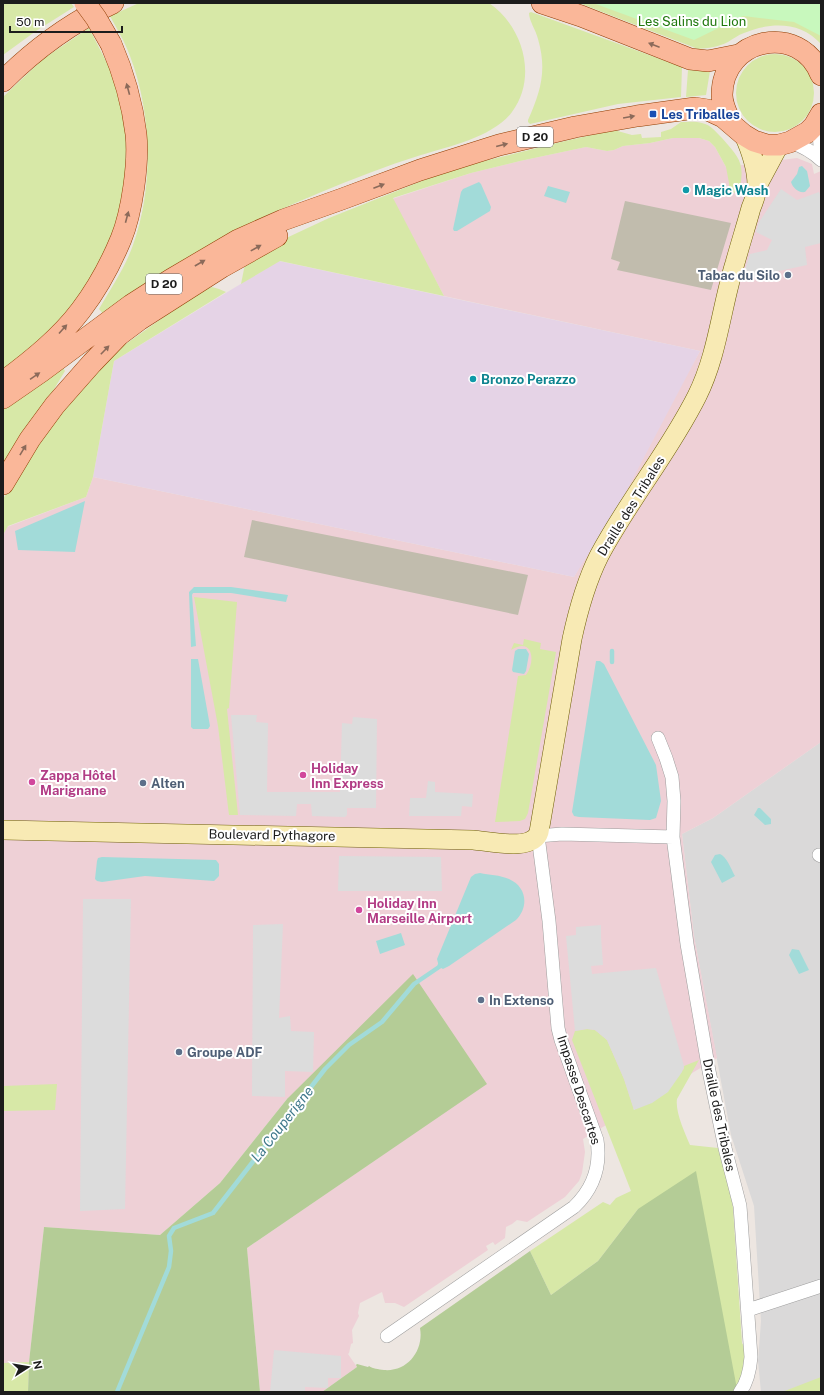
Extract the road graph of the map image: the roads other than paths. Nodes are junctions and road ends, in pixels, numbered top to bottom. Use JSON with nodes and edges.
{"nodes":[{"id":1,"x":85,"y":3,"type":"edge"},
{"id":2,"x":113,"y":3,"type":"edge"},
{"id":3,"x":542,"y":3,"type":"edge"},
{"id":4,"x":54,"y":37,"type":"junction"},
{"id":5,"x":738,"y":55,"type":"junction"},
{"id":6,"x":3,"y":70,"type":"edge"},
{"id":7,"x":820,"y":70,"type":"edge"},
{"id":8,"x":3,"y":81,"type":"edge"},
{"id":9,"x":820,"y":115,"type":"edge"},
{"id":10,"x":737,"y":129,"type":"junction"},
{"id":11,"x":785,"y":144,"type":"junction"},
{"id":12,"x":821,"y":160,"type":"edge"},
{"id":13,"x":757,"y":186,"type":"junction"},
{"id":14,"x":342,"y":199,"type":"junction"},
{"id":15,"x":3,"y":383,"type":"edge"},
{"id":16,"x":3,"y":398,"type":"edge"},
{"id":17,"x":3,"y":484,"type":"edge"},
{"id":18,"x":658,"y":738,"type":"dead end"},
{"id":19,"x":3,"y":830,"type":"edge"},
{"id":20,"x":538,"y":836,"type":"junction"},
{"id":21,"x":673,"y":837,"type":"junction"},
{"id":22,"x":821,"y":1286,"type":"edge"},
{"id":23,"x":748,"y":1310,"type":"junction"},
{"id":24,"x":387,"y":1336,"type":"dead end"},
{"id":25,"x":740,"y":1392,"type":"edge"}],
"edges":[{"from":15,"to":1,"type":"main road","one_way":true,"bridge":true},
{"from":2,"to":4,"type":"main road"},
{"from":5,"to":3,"type":"main road","one_way":true},
{"from":4,"to":6,"type":"main road"},
{"from":4,"to":8,"type":"main road"},
{"from":5,"to":7,"type":"main road"},
{"from":5,"to":10,"type":"main road"},
{"from":9,"to":11,"type":"main road"},
{"from":9,"to":12,"type":"street"},
{"from":10,"to":11,"type":"main road"},
{"from":10,"to":13,"type":"street","name":"Draille des Tribales"},
{"from":14,"to":10,"type":"main road","number":"D 20","one_way":true},
{"from":11,"to":12,"type":"street"},
{"from":11,"to":13,"type":"street","name":"Draille des Tribales"},
{"from":13,"to":20,"type":"street","name":"Draille des Tribales"},
{"from":16,"to":14,"type":"main road","number":"D 20","one_way":true},
{"from":17,"to":14,"type":"main road","number":"D 20","one_way":true},
{"from":18,"to":21,"type":"street","name":"Draille des Tribales"},
{"from":19,"to":20,"type":"street","name":"Boulevard Pythagore"},
{"from":20,"to":21,"type":"street"},
{"from":20,"to":24,"type":"street","name":"Impasse Descartes"},
{"from":21,"to":23,"type":"street","name":"Draille des Tribales"},
{"from":22,"to":23,"type":"street"},
{"from":23,"to":25,"type":"street","name":"Draille des Tribales"}]}
